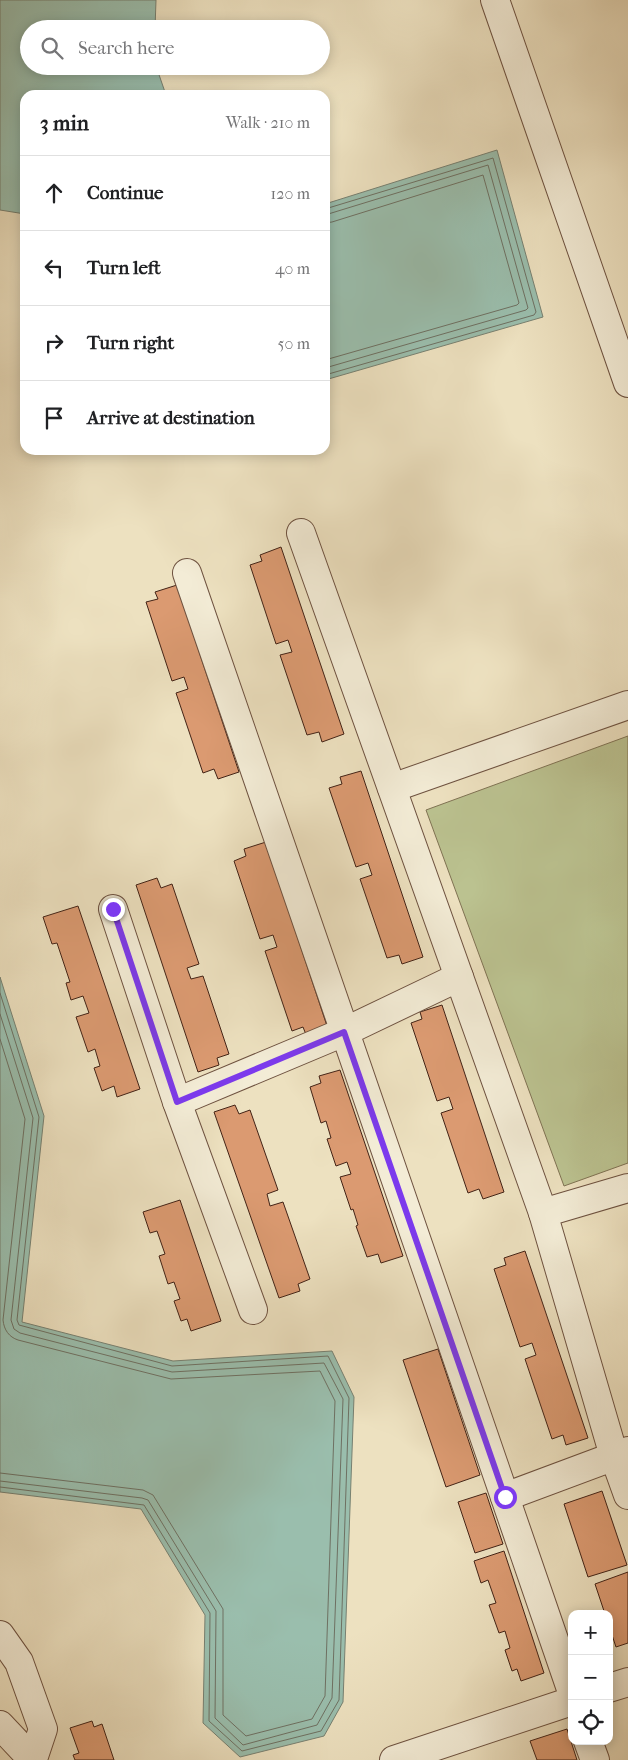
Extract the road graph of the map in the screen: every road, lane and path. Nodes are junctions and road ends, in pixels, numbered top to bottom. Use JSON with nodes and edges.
{"nodes":[{"id":1,"x":494,"y":0,"type":"edge"},
{"id":2,"x":628,"y":383,"type":"edge"},
{"id":3,"x":301,"y":533,"type":"dead end"},
{"id":4,"x":187,"y":573,"type":"dead end"},
{"id":5,"x":628,"y":705,"type":"edge"},
{"id":6,"x":392,"y":788,"type":"junction"},
{"id":7,"x":113,"y":909,"type":"dead end"},
{"id":8,"x":459,"y":977,"type":"junction"},
{"id":9,"x":344,"y":1032,"type":"junction"},
{"id":10,"x":177,"y":1102,"type":"junction"},
{"id":11,"x":628,"y":1188,"type":"edge"},
{"id":12,"x":543,"y":1213,"type":"junction"},
{"id":13,"x":253,"y":1310,"type":"dead end"},
{"id":14,"x":621,"y":1454,"type":"edge"},
{"id":15,"x":628,"y":1495,"type":"edge"},
{"id":16,"x":505,"y":1497,"type":"junction"},
{"id":17,"x":0,"y":1635,"type":"edge"},
{"id":18,"x":568,"y":1680,"type":"edge"},
{"id":19,"x":628,"y":1682,"type":"edge"},
{"id":20,"x":613,"y":1687,"type":"edge"},
{"id":21,"x":568,"y":1702,"type":"edge"},
{"id":22,"x":0,"y":1725,"type":"edge"},
{"id":23,"x":589,"y":1745,"type":"edge"},
{"id":24,"x":33,"y":1760,"type":"edge"},
{"id":25,"x":394,"y":1760,"type":"edge"},
{"id":26,"x":595,"y":1760,"type":"edge"}],
"edges":[{"from":1,"to":2,"type":"street"},
{"from":3,"to":6,"type":"street"},
{"from":4,"to":9,"type":"street"},
{"from":5,"to":6,"type":"street"},
{"from":6,"to":8,"type":"street"},
{"from":7,"to":10,"type":"street"},
{"from":8,"to":9,"type":"street"},
{"from":8,"to":12,"type":"street"},
{"from":9,"to":10,"type":"street"},
{"from":9,"to":16,"type":"street"},
{"from":10,"to":13,"type":"street"},
{"from":11,"to":12,"type":"street"},
{"from":12,"to":14,"type":"street"},
{"from":14,"to":15,"type":"street"},
{"from":14,"to":16,"type":"street"},
{"from":16,"to":18,"type":"street"},
{"from":17,"to":24,"type":"street"},
{"from":19,"to":20,"type":"street"},
{"from":21,"to":25,"type":"street"},
{"from":22,"to":24,"type":"street"},
{"from":23,"to":26,"type":"street"}]}
